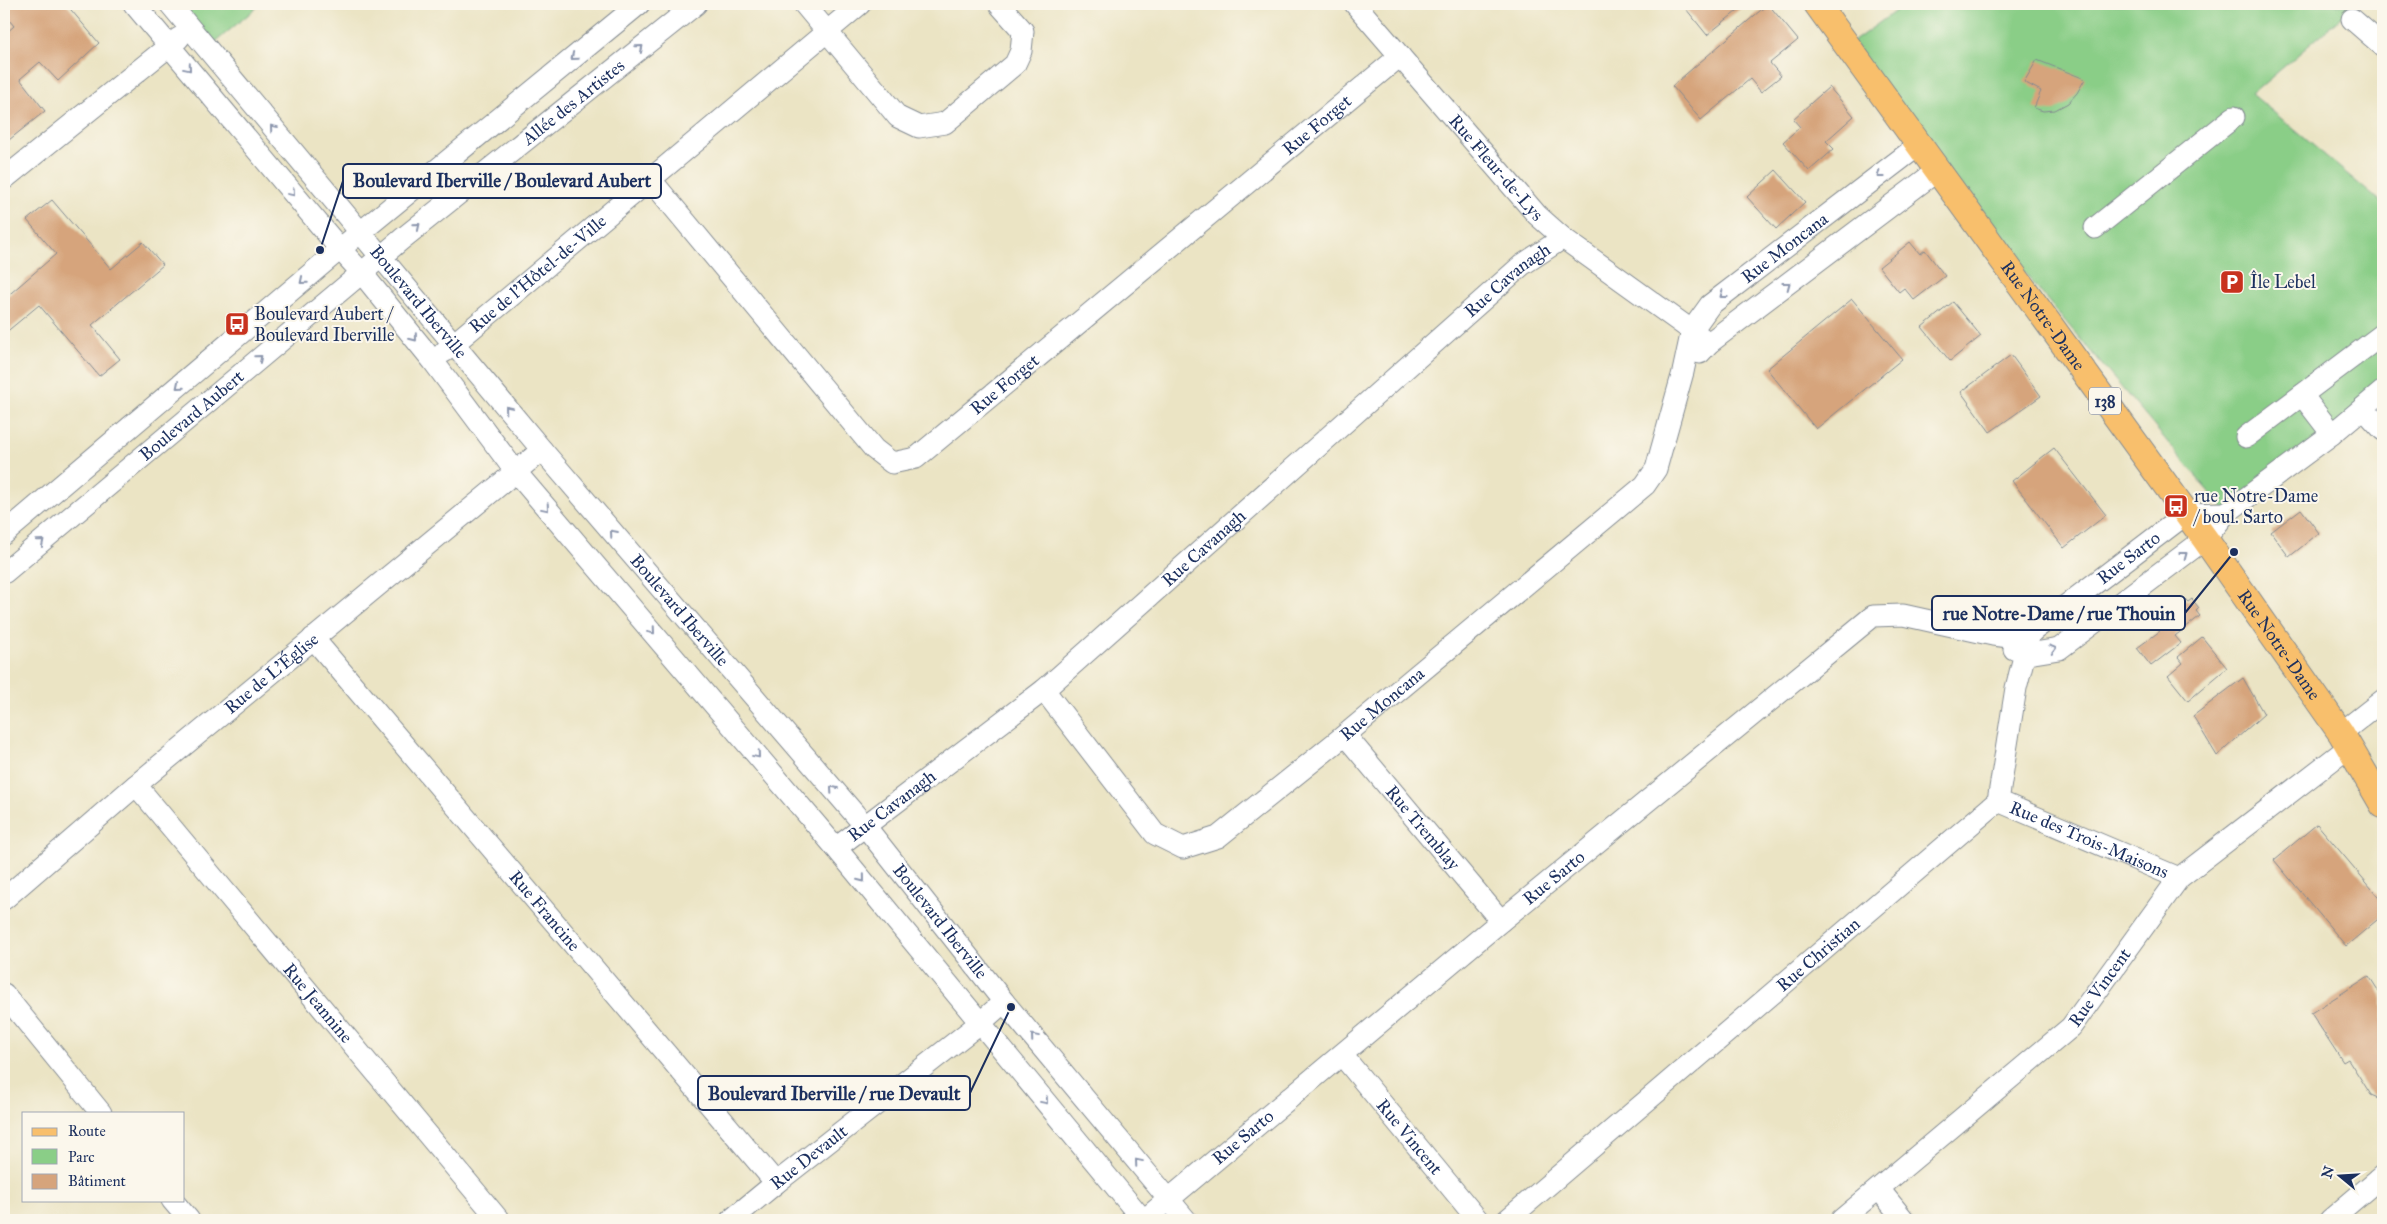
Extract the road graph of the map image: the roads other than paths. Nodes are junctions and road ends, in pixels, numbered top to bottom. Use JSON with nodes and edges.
{"nodes":[{"id":1,"x":134,"y":4,"type":"edge"},
{"id":2,"x":170,"y":4,"type":"edge"},
{"id":3,"x":639,"y":4,"type":"edge"},
{"id":4,"x":696,"y":4,"type":"edge"},
{"id":5,"x":804,"y":4,"type":"edge"},
{"id":6,"x":860,"y":4,"type":"edge"},
{"id":7,"x":999,"y":4,"type":"edge"},
{"id":8,"x":1355,"y":4,"type":"edge"},
{"id":9,"x":1817,"y":4,"type":"edge"},
{"id":10,"x":2352,"y":19,"type":"dead end"},
{"id":11,"x":190,"y":28,"type":"junction"},
{"id":12,"x":826,"y":31,"type":"junction"},
{"id":13,"x":2383,"y":46,"type":"edge"},
{"id":14,"x":170,"y":47,"type":"junction"},
{"id":15,"x":1400,"y":56,"type":"junction"},
{"id":16,"x":2234,"y":117,"type":"dead end"},
{"id":17,"x":1919,"y":145,"type":"junction"},
{"id":18,"x":1938,"y":170,"type":"junction"},
{"id":19,"x":4,"y":179,"type":"edge"},
{"id":20,"x":651,"y":180,"type":"junction"},
{"id":21,"x":2095,"y":228,"type":"dead end"},
{"id":22,"x":360,"y":233,"type":"junction"},
{"id":23,"x":1562,"y":238,"type":"junction"},
{"id":24,"x":340,"y":249,"type":"junction"},
{"id":25,"x":380,"y":257,"type":"junction"},
{"id":26,"x":361,"y":272,"type":"junction"},
{"id":27,"x":1692,"y":330,"type":"junction"},
{"id":28,"x":2383,"y":334,"type":"edge"},
{"id":29,"x":453,"y":343,"type":"junction"},
{"id":30,"x":1709,"y":343,"type":"junction"},
{"id":31,"x":433,"y":361,"type":"junction"},
{"id":32,"x":1683,"y":372,"type":"junction"},
{"id":33,"x":2383,"y":391,"type":"edge"},
{"id":34,"x":2302,"y":395,"type":"junction"},
{"id":35,"x":2363,"y":408,"type":"junction"},
{"id":36,"x":2383,"y":430,"type":"edge"},
{"id":37,"x":2332,"y":434,"type":"junction"},
{"id":38,"x":2246,"y":437,"type":"dead end"},
{"id":39,"x":542,"y":450,"type":"junction"},
{"id":40,"x":515,"y":471,"type":"junction"},
{"id":41,"x":2226,"y":513,"type":"junction"},
{"id":42,"x":2186,"y":514,"type":"junction"},
{"id":43,"x":4,"y":534,"type":"edge"},
{"id":44,"x":2205,"y":539,"type":"junction"},
{"id":45,"x":4,"y":573,"type":"edge"},
{"id":46,"x":313,"y":638,"type":"junction"},
{"id":47,"x":2027,"y":643,"type":"junction"},
{"id":48,"x":1044,"y":690,"type":"junction"},
{"id":49,"x":2383,"y":700,"type":"edge"},
{"id":50,"x":1345,"y":735,"type":"junction"},
{"id":51,"x":2345,"y":740,"type":"junction"},
{"id":52,"x":136,"y":785,"type":"junction"},
{"id":53,"x":1998,"y":801,"type":"junction"},
{"id":54,"x":2383,"y":805,"type":"edge"},
{"id":55,"x":865,"y":826,"type":"junction"},
{"id":56,"x":836,"y":848,"type":"junction"},
{"id":57,"x":2179,"y":878,"type":"junction"},
{"id":58,"x":4,"y":898,"type":"edge"},
{"id":59,"x":1501,"y":921,"type":"junction"},
{"id":60,"x":4,"y":994,"type":"edge"},
{"id":61,"x":1004,"y":1002,"type":"junction"},
{"id":62,"x":980,"y":1023,"type":"junction"},
{"id":63,"x":1342,"y":1055,"type":"junction"},
{"id":64,"x":100,"y":1112,"type":"edge"},
{"id":65,"x":2383,"y":1175,"type":"edge"},
{"id":66,"x":776,"y":1183,"type":"junction"},
{"id":67,"x":1879,"y":1189,"type":"junction"},
{"id":68,"x":1170,"y":1199,"type":"junction"},
{"id":69,"x":174,"y":1202,"type":"edge"},
{"id":70,"x":189,"y":1220,"type":"edge"},
{"id":71,"x":499,"y":1220,"type":"edge"},
{"id":72,"x":731,"y":1220,"type":"edge"},
{"id":73,"x":1143,"y":1220,"type":"edge"},
{"id":74,"x":1186,"y":1220,"type":"edge"},
{"id":75,"x":1478,"y":1220,"type":"edge"},
{"id":76,"x":1507,"y":1220,"type":"edge"},
{"id":77,"x":1841,"y":1220,"type":"edge"},
{"id":78,"x":1904,"y":1220,"type":"edge"},
{"id":79,"x":2330,"y":1220,"type":"edge"}],
"edges":[{"from":1,"to":14,"type":"street","name":"Boulevard Iberville"},
{"from":2,"to":11,"type":"street","name":"Boulevard Iberville"},
{"from":3,"to":22,"type":"street","name":"Boulevard Aubert","one_way":true},
{"from":25,"to":4,"type":"street","name":"Allée des Artistes","one_way":true},
{"from":5,"to":12,"type":"street"},
{"from":6,"to":12,"type":"street","name":"Rue de l'Hôtel-de-Ville"},
{"from":7,"to":12,"type":"street"},
{"from":8,"to":15,"type":"street","name":"Rue Fleur-de-Lys"},
{"from":9,"to":17,"type":"main road","name":"Rue Notre-Dame","number":"138"},
{"from":10,"to":13,"type":"street"},
{"from":11,"to":14,"type":"street"},
{"from":22,"to":11,"type":"street","name":"Boulevard Iberville","one_way":true},
{"from":12,"to":20,"type":"street","name":"Rue de l'Hôtel-de-Ville"},
{"from":14,"to":19,"type":"street"},
{"from":14,"to":24,"type":"street","name":"Boulevard Iberville","one_way":true},
{"from":15,"to":20,"type":"street","name":"Rue Forget"},
{"from":15,"to":23,"type":"street","name":"Rue Fleur-de-Lys"},
{"from":16,"to":21,"type":"street"},
{"from":17,"to":18,"type":"main road","name":"Rue Notre-Dame","number":"138"},
{"from":17,"to":27,"type":"street","name":"Rue Moncana","one_way":true},
{"from":30,"to":18,"type":"street","name":"Rue Moncana","one_way":true},
{"from":18,"to":42,"type":"main road","name":"Rue Notre-Dame","number":"138"},
{"from":20,"to":29,"type":"street","name":"Rue de l'Hôtel-de-Ville"},
{"from":22,"to":24,"type":"street","name":"Boulevard Aubert"},
{"from":22,"to":25,"type":"street","name":"Boulevard Iberville"},
{"from":23,"to":27,"type":"street","name":"Rue Fleur-de-Lys"},
{"from":23,"to":48,"type":"street","name":"Rue Cavanagh"},
{"from":24,"to":26,"type":"street","name":"Boulevard Iberville"},
{"from":24,"to":43,"type":"street","name":"Boulevard Aubert","one_way":true},
{"from":25,"to":26,"type":"street","name":"Boulevard Aubert"},
{"from":25,"to":29,"type":"street","name":"Boulevard Iberville"},
{"from":26,"to":31,"type":"street","name":"Boulevard Iberville","one_way":true},
{"from":45,"to":26,"type":"street","name":"Boulevard Aubert","one_way":true},
{"from":27,"to":30,"type":"street","name":"Rue Fleur-de-Lys"},
{"from":27,"to":32,"type":"street","name":"Rue Moncana"},
{"from":28,"to":34,"type":"street"},
{"from":29,"to":31,"type":"street","name":"Rue de l'Hôtel-de-Ville"},
{"from":39,"to":29,"type":"street","name":"Boulevard Iberville","one_way":true},
{"from":30,"to":32,"type":"street","name":"Rue Moncana"},
{"from":31,"to":40,"type":"street","name":"Boulevard Iberville"},
{"from":32,"to":50,"type":"street","name":"Rue Moncana"},
{"from":33,"to":35,"type":"street","name":"Rue Sarto"},
{"from":34,"to":37,"type":"street"},
{"from":34,"to":38,"type":"street"},
{"from":35,"to":36,"type":"street"},
{"from":35,"to":37,"type":"street","name":"Rue Sarto"},
{"from":37,"to":41,"type":"street","name":"Rue Sarto"},
{"from":39,"to":40,"type":"street","name":"Rue de L'Église"},
{"from":55,"to":39,"type":"street","name":"Boulevard Iberville","one_way":true},
{"from":40,"to":46,"type":"street","name":"Rue de L'Église"},
{"from":40,"to":56,"type":"street","name":"Boulevard Iberville","one_way":true},
{"from":41,"to":42,"type":"street"},
{"from":41,"to":44,"type":"street","name":"Rue Sarto"},
{"from":42,"to":44,"type":"main road","name":"Rue Notre-Dame","number":"138"},
{"from":42,"to":47,"type":"street","name":"Rue Sarto"},
{"from":47,"to":44,"type":"street","name":"Rue Sarto","one_way":true},
{"from":44,"to":51,"type":"main road","name":"Rue Notre-Dame","number":"138"},
{"from":46,"to":52,"type":"street","name":"Rue de L'Église"},
{"from":46,"to":66,"type":"street","name":"Rue Francine"},
{"from":47,"to":53,"type":"street"},
{"from":47,"to":59,"type":"street","name":"Rue Sarto"},
{"from":48,"to":50,"type":"street","name":"Rue Moncana"},
{"from":48,"to":55,"type":"street","name":"Rue Cavanagh"},
{"from":49,"to":51,"type":"street","name":"Rue Vincent"},
{"from":50,"to":59,"type":"street","name":"Rue Tremblay"},
{"from":51,"to":54,"type":"main road","name":"Rue Notre-Dame","number":"138"},
{"from":51,"to":57,"type":"street","name":"Rue Vincent"},
{"from":52,"to":58,"type":"street","name":"Rue de L'Église"},
{"from":52,"to":71,"type":"street","name":"Rue Jeannine"},
{"from":53,"to":57,"type":"street","name":"Rue des Trois-Maisons"},
{"from":53,"to":76,"type":"street","name":"Rue Christian"},
{"from":55,"to":56,"type":"street","name":"Rue Cavanagh"},
{"from":55,"to":61,"type":"street","name":"Boulevard Iberville"},
{"from":56,"to":62,"type":"street","name":"Boulevard Iberville","one_way":true},
{"from":57,"to":67,"type":"street","name":"Rue Vincent"},
{"from":59,"to":63,"type":"street","name":"Rue Sarto"},
{"from":60,"to":64,"type":"street"},
{"from":61,"to":62,"type":"street","name":"Rue Devault"},
{"from":68,"to":61,"type":"street","name":"Boulevard Iberville","one_way":true},
{"from":62,"to":66,"type":"street","name":"Rue Devault"},
{"from":62,"to":73,"type":"street","name":"Boulevard Iberville","one_way":true},
{"from":63,"to":68,"type":"street","name":"Rue Sarto"},
{"from":63,"to":75,"type":"street","name":"Rue Vincent"},
{"from":65,"to":79,"type":"street"},
{"from":66,"to":72,"type":"street","name":"Rue Devault"},
{"from":67,"to":77,"type":"street","name":"Rue Vincent"},
{"from":67,"to":78,"type":"street"},
{"from":68,"to":73,"type":"street","name":"Rue Sarto"},
{"from":68,"to":74,"type":"street","name":"Boulevard Iberville"},
{"from":69,"to":70,"type":"street"}]}
